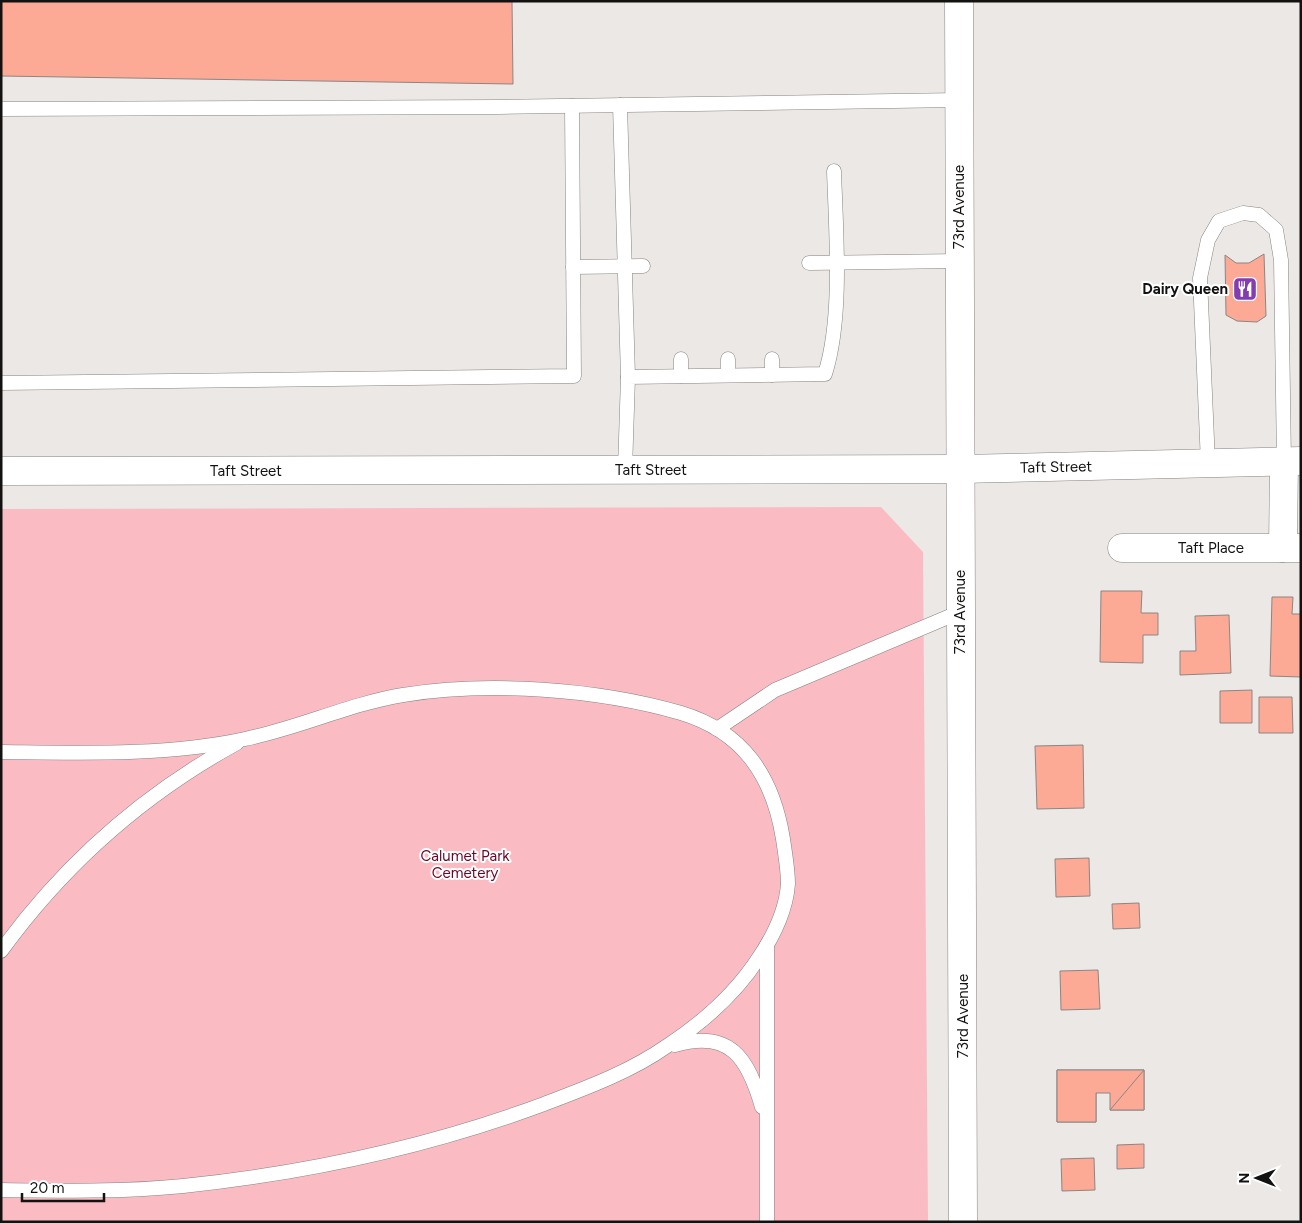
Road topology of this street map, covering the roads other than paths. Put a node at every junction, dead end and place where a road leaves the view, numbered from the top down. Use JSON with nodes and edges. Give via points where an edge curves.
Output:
{"nodes":[{"id":1,"x":959,"y":1,"type":"edge"},
{"id":2,"x":959,"y":100,"type":"junction"},
{"id":3,"x":620,"y":105,"type":"junction"},
{"id":4,"x":572,"y":106,"type":"junction"},
{"id":5,"x":1,"y":109,"type":"edge"},
{"id":6,"x":834,"y":171,"type":"dead end"},
{"id":7,"x":959,"y":261,"type":"junction"},
{"id":8,"x":836,"y":262,"type":"junction"},
{"id":9,"x":809,"y":263,"type":"dead end"},
{"id":10,"x":643,"y":266,"type":"dead end"},
{"id":11,"x":573,"y":267,"type":"junction"},
{"id":12,"x":626,"y":267,"type":"junction"},
{"id":13,"x":681,"y":359,"type":"dead end"},
{"id":14,"x":728,"y":359,"type":"dead end"},
{"id":15,"x":772,"y":359,"type":"dead end"},
{"id":16,"x":728,"y":375,"type":"junction"},
{"id":17,"x":772,"y":375,"type":"junction"},
{"id":18,"x":681,"y":376,"type":"junction"},
{"id":19,"x":628,"y":377,"type":"junction"},
{"id":20,"x":1,"y":383,"type":"edge"},
{"id":21,"x":1293,"y":462,"type":"edge"},
{"id":22,"x":1208,"y":464,"type":"junction"},
{"id":23,"x":960,"y":469,"type":"junction"},
{"id":24,"x":625,"y":470,"type":"junction"},
{"id":25,"x":1,"y":471,"type":"edge"},
{"id":26,"x":1122,"y":548,"type":"dead end"},
{"id":27,"x":1292,"y":548,"type":"edge"},
{"id":28,"x":960,"y":612,"type":"junction"},
{"id":29,"x":717,"y":729,"type":"junction"},
{"id":30,"x":244,"y":739,"type":"junction"},
{"id":31,"x":1,"y":752,"type":"edge"},
{"id":32,"x":767,"y":945,"type":"junction"},
{"id":33,"x":1,"y":951,"type":"edge"},
{"id":34,"x":665,"y":1048,"type":"junction"},
{"id":35,"x":767,"y":1124,"type":"junction"},
{"id":36,"x":1,"y":1190,"type":"edge"},
{"id":37,"x":767,"y":1222,"type":"edge"},
{"id":38,"x":963,"y":1222,"type":"edge"}],
"edges":[{"from":1,"to":2,"type":"street","name":"73rd Avenue"},
{"from":2,"to":3,"type":"lane"},
{"from":2,"to":7,"type":"street","name":"73rd Avenue"},
{"from":3,"to":4,"type":"lane"},
{"from":3,"to":12,"type":"lane"},
{"from":4,"to":5,"type":"lane"},
{"from":4,"to":11,"type":"lane"},
{"from":6,"to":8,"type":"lane"},
{"from":7,"to":8,"type":"lane"},
{"from":7,"to":23,"type":"street","name":"73rd Avenue"},
{"from":8,"to":9,"type":"lane"},
{"from":8,"to":17,"type":"lane","via":[[833,350],[825,374]]},
{"from":10,"to":12,"type":"lane"},
{"from":11,"to":12,"type":"lane"},
{"from":11,"to":20,"type":"lane","via":[[574,376]]},
{"from":12,"to":19,"type":"lane"},
{"from":13,"to":18,"type":"lane"},
{"from":14,"to":16,"type":"lane"},
{"from":15,"to":17,"type":"lane"},
{"from":16,"to":17,"type":"lane"},
{"from":16,"to":18,"type":"lane"},
{"from":18,"to":19,"type":"lane"},
{"from":19,"to":24,"type":"lane"},
{"from":21,"to":22,"type":"street","name":"Taft Street"},
{"from":21,"to":22,"type":"lane","via":[[1281,260],[1276,230],[1259,216],[1243,213],[1219,221],[1208,240],[1200,278]]},
{"from":21,"to":27,"type":"street"},
{"from":22,"to":23,"type":"street","name":"Taft Street"},
{"from":23,"to":24,"type":"street","name":"Taft Street"},
{"from":23,"to":28,"type":"street","name":"73rd Avenue"},
{"from":24,"to":25,"type":"street","name":"Taft Street"},
{"from":26,"to":27,"type":"street","name":"Taft Place"},
{"from":28,"to":29,"type":"lane","via":[[775,690]]},
{"from":28,"to":38,"type":"street","name":"73rd Avenue"},
{"from":29,"to":30,"type":"lane","via":[[679,712],[587,695],[535,688],[472,688],[402,695]]},
{"from":29,"to":32,"type":"lane","via":[[734,739],[754,762],[769,788],[779,816],[788,885],[780,918]]},
{"from":30,"to":31,"type":"lane","via":[[188,748]]},
{"from":30,"to":33,"type":"lane","via":[[152,795],[109,832],[58,880]]},
{"from":32,"to":34,"type":"lane","via":[[729,996],[701,1022]]},
{"from":32,"to":35,"type":"lane"},
{"from":34,"to":35,"type":"lane","via":[[694,1040],[719,1042],[732,1048],[757,1089]]},
{"from":34,"to":36,"type":"lane","via":[[622,1072],[516,1114],[447,1136],[359,1158],[178,1186],[91,1191]]},
{"from":35,"to":37,"type":"lane"}]}
